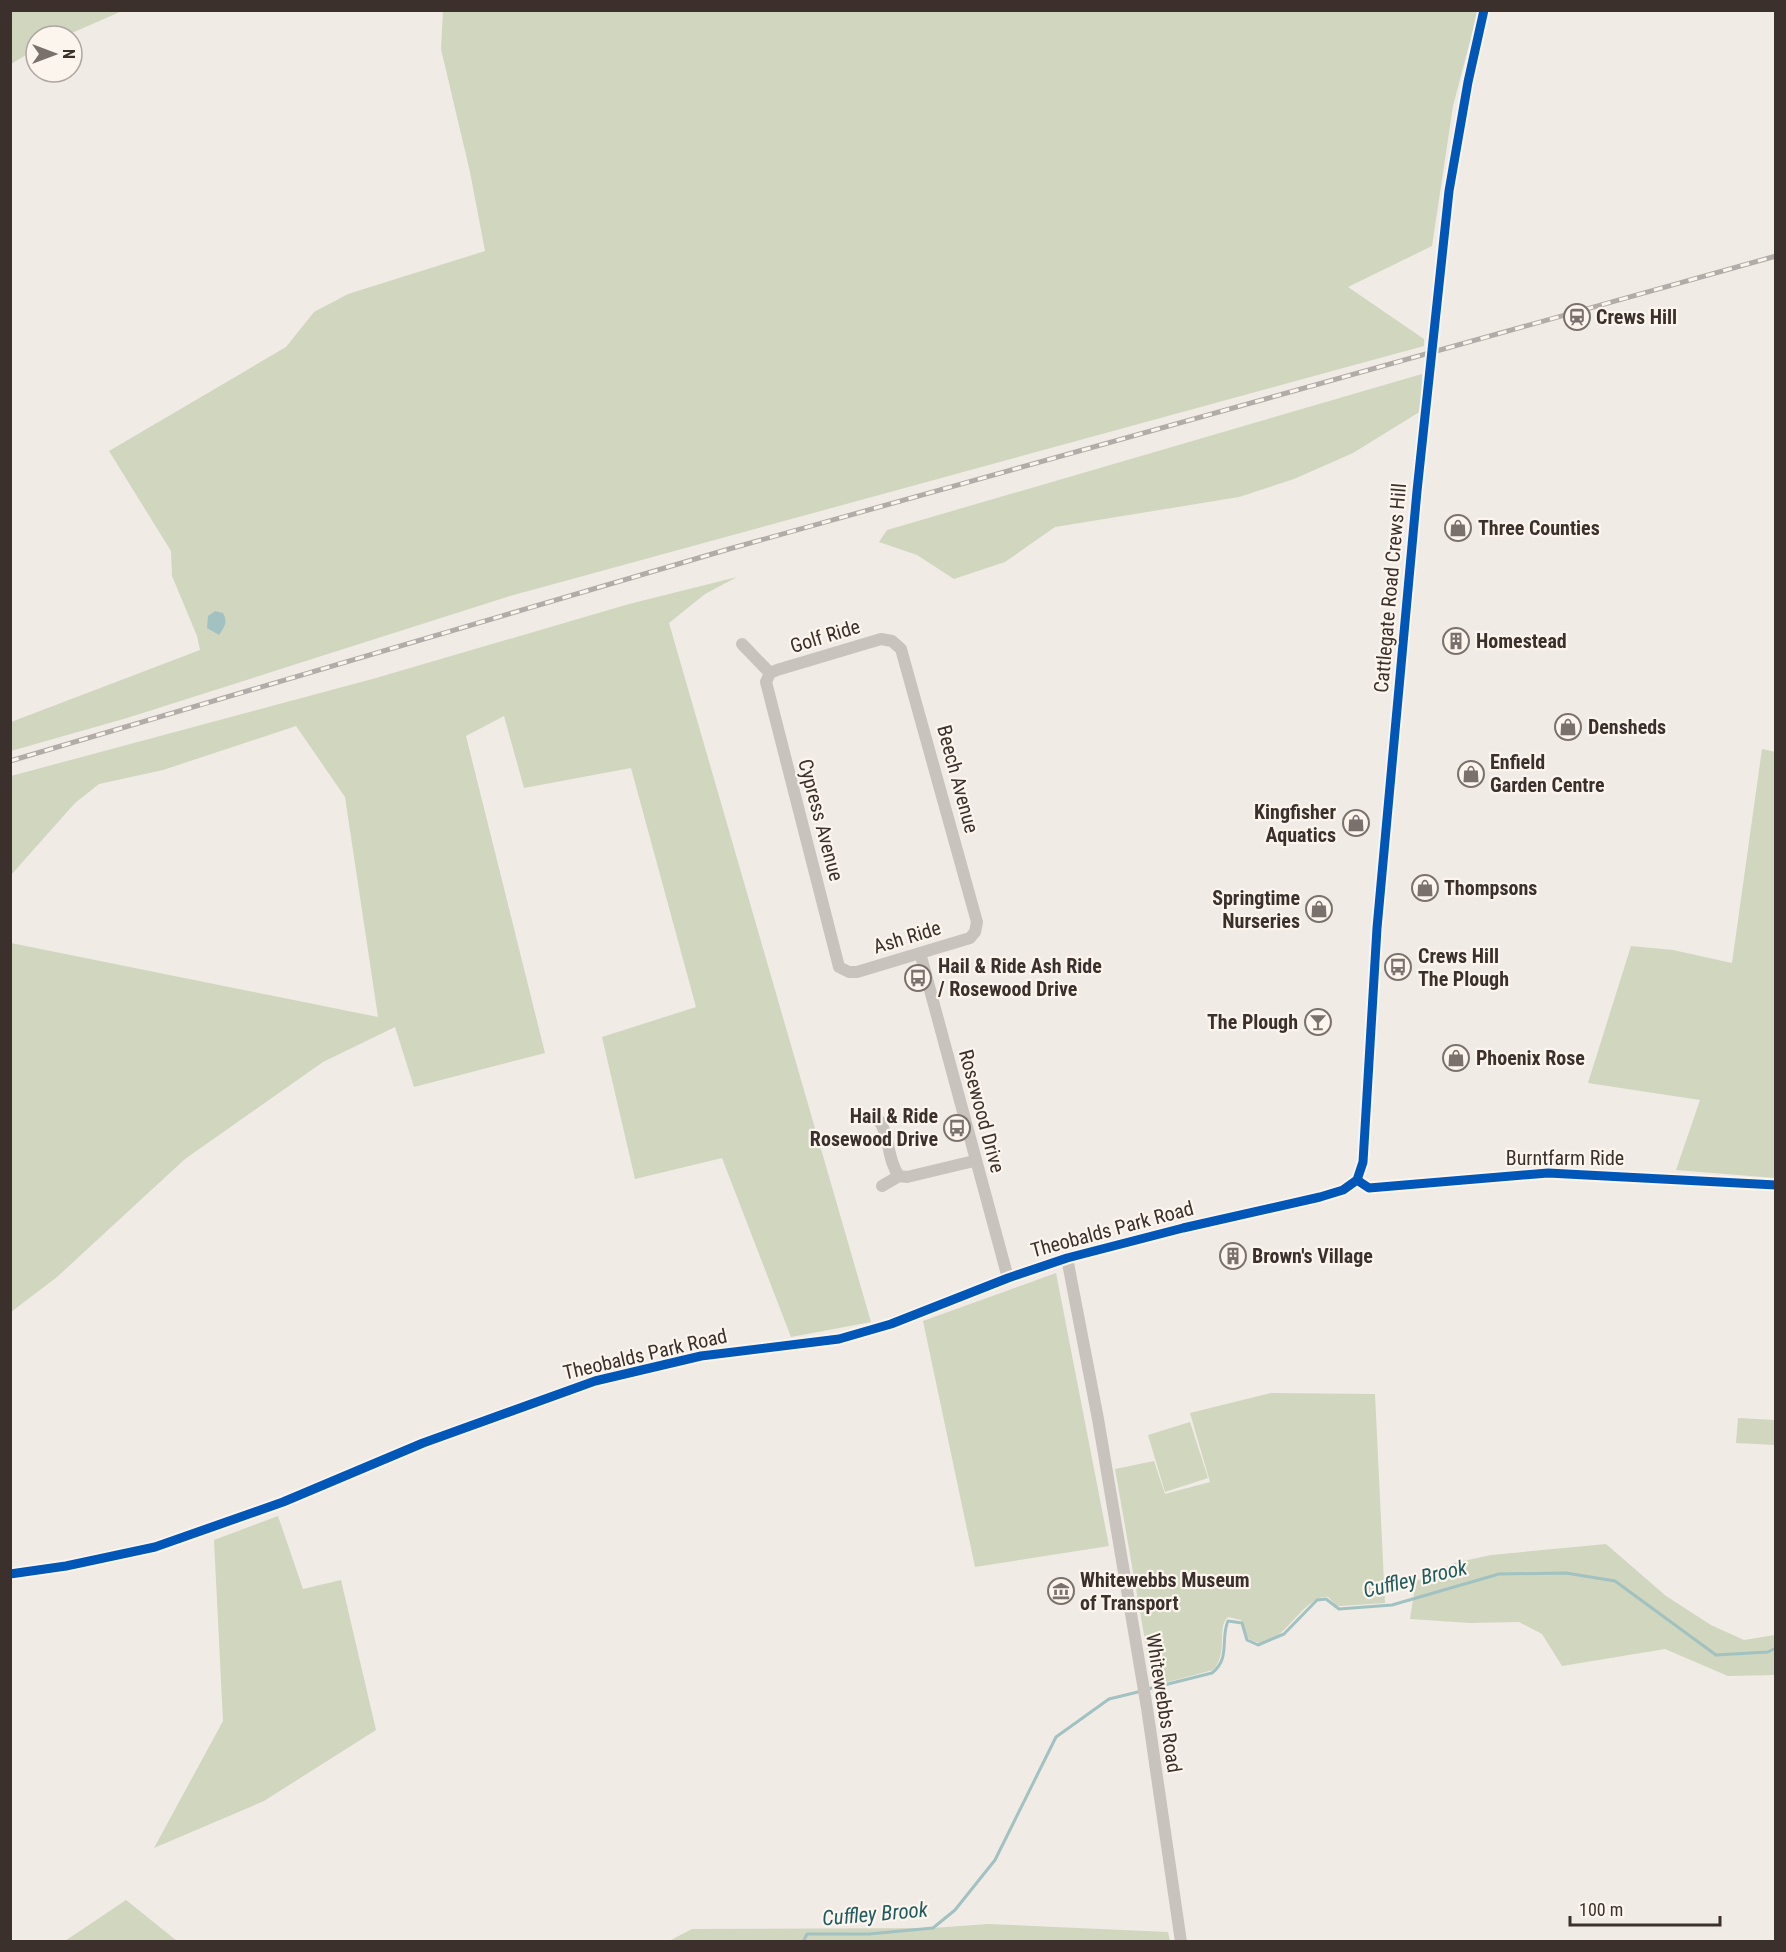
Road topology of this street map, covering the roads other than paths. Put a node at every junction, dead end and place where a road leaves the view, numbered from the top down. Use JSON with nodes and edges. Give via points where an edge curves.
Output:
{"nodes":[{"id":1,"x":1484,"y":10,"type":"edge"},
{"id":2,"x":892,"y":641,"type":"joint"},
{"id":3,"x":742,"y":644,"type":"dead end"},
{"id":4,"x":770,"y":673,"type":"junction"},
{"id":5,"x":975,"y":932,"type":"joint"},
{"id":6,"x":920,"y":953,"type":"junction"},
{"id":7,"x":849,"y":972,"type":"joint"},
{"id":8,"x":877,"y":1118,"type":"dead end"},
{"id":9,"x":974,"y":1161,"type":"junction"},
{"id":10,"x":899,"y":1176,"type":"junction"},
{"id":11,"x":1359,"y":1176,"type":"junction"},
{"id":12,"x":1776,"y":1185,"type":"edge"},
{"id":13,"x":882,"y":1186,"type":"dead end"},
{"id":14,"x":1067,"y":1258,"type":"junction"},
{"id":15,"x":1008,"y":1278,"type":"junction"},
{"id":16,"x":10,"y":1574,"type":"edge"},
{"id":17,"x":1181,"y":1941,"type":"edge"}],
"edges":[{"from":1,"to":11,"type":"street","name":"Cattlegate Road Crews Hill","via":[[1449,191],[1377,928]]},
{"from":2,"to":4,"type":"street","name":"Golf Ride","via":[[882,639]]},
{"from":2,"to":5,"type":"street","name":"Beech Avenue","via":[[901,649],[977,922]]},
{"from":3,"to":4,"type":"street"},
{"from":4,"to":7,"type":"street","name":"Cypress Avenue","via":[[766,682],[836,956],[840,967]]},
{"from":5,"to":6,"type":"street","name":"Ash Ride","via":[[970,938]]},
{"from":6,"to":7,"type":"street","name":"Ash Ride"},
{"from":6,"to":9,"type":"street","name":"Rosewood Drive"},
{"from":8,"to":10,"type":"street","via":[[883,1125]]},
{"from":9,"to":10,"type":"street"},
{"from":9,"to":15,"type":"street","name":"Rosewood Drive"},
{"from":10,"to":13,"type":"street"},
{"from":11,"to":12,"type":"street","name":"Burntfarm Ride","via":[[1369,1188],[1548,1173]]},
{"from":11,"to":14,"type":"street","name":"Theobalds Park Road","via":[[1343,1190],[1320,1197]]},
{"from":14,"to":15,"type":"street","name":"Theobalds Park Road"},
{"from":14,"to":17,"type":"street","name":"Whitewebbs Road","via":[[1147,1708]]},
{"from":15,"to":16,"type":"street","name":"Theobalds Park Road","via":[[891,1324],[840,1339],[701,1356],[595,1381],[423,1443],[283,1502],[155,1547]]}]}
